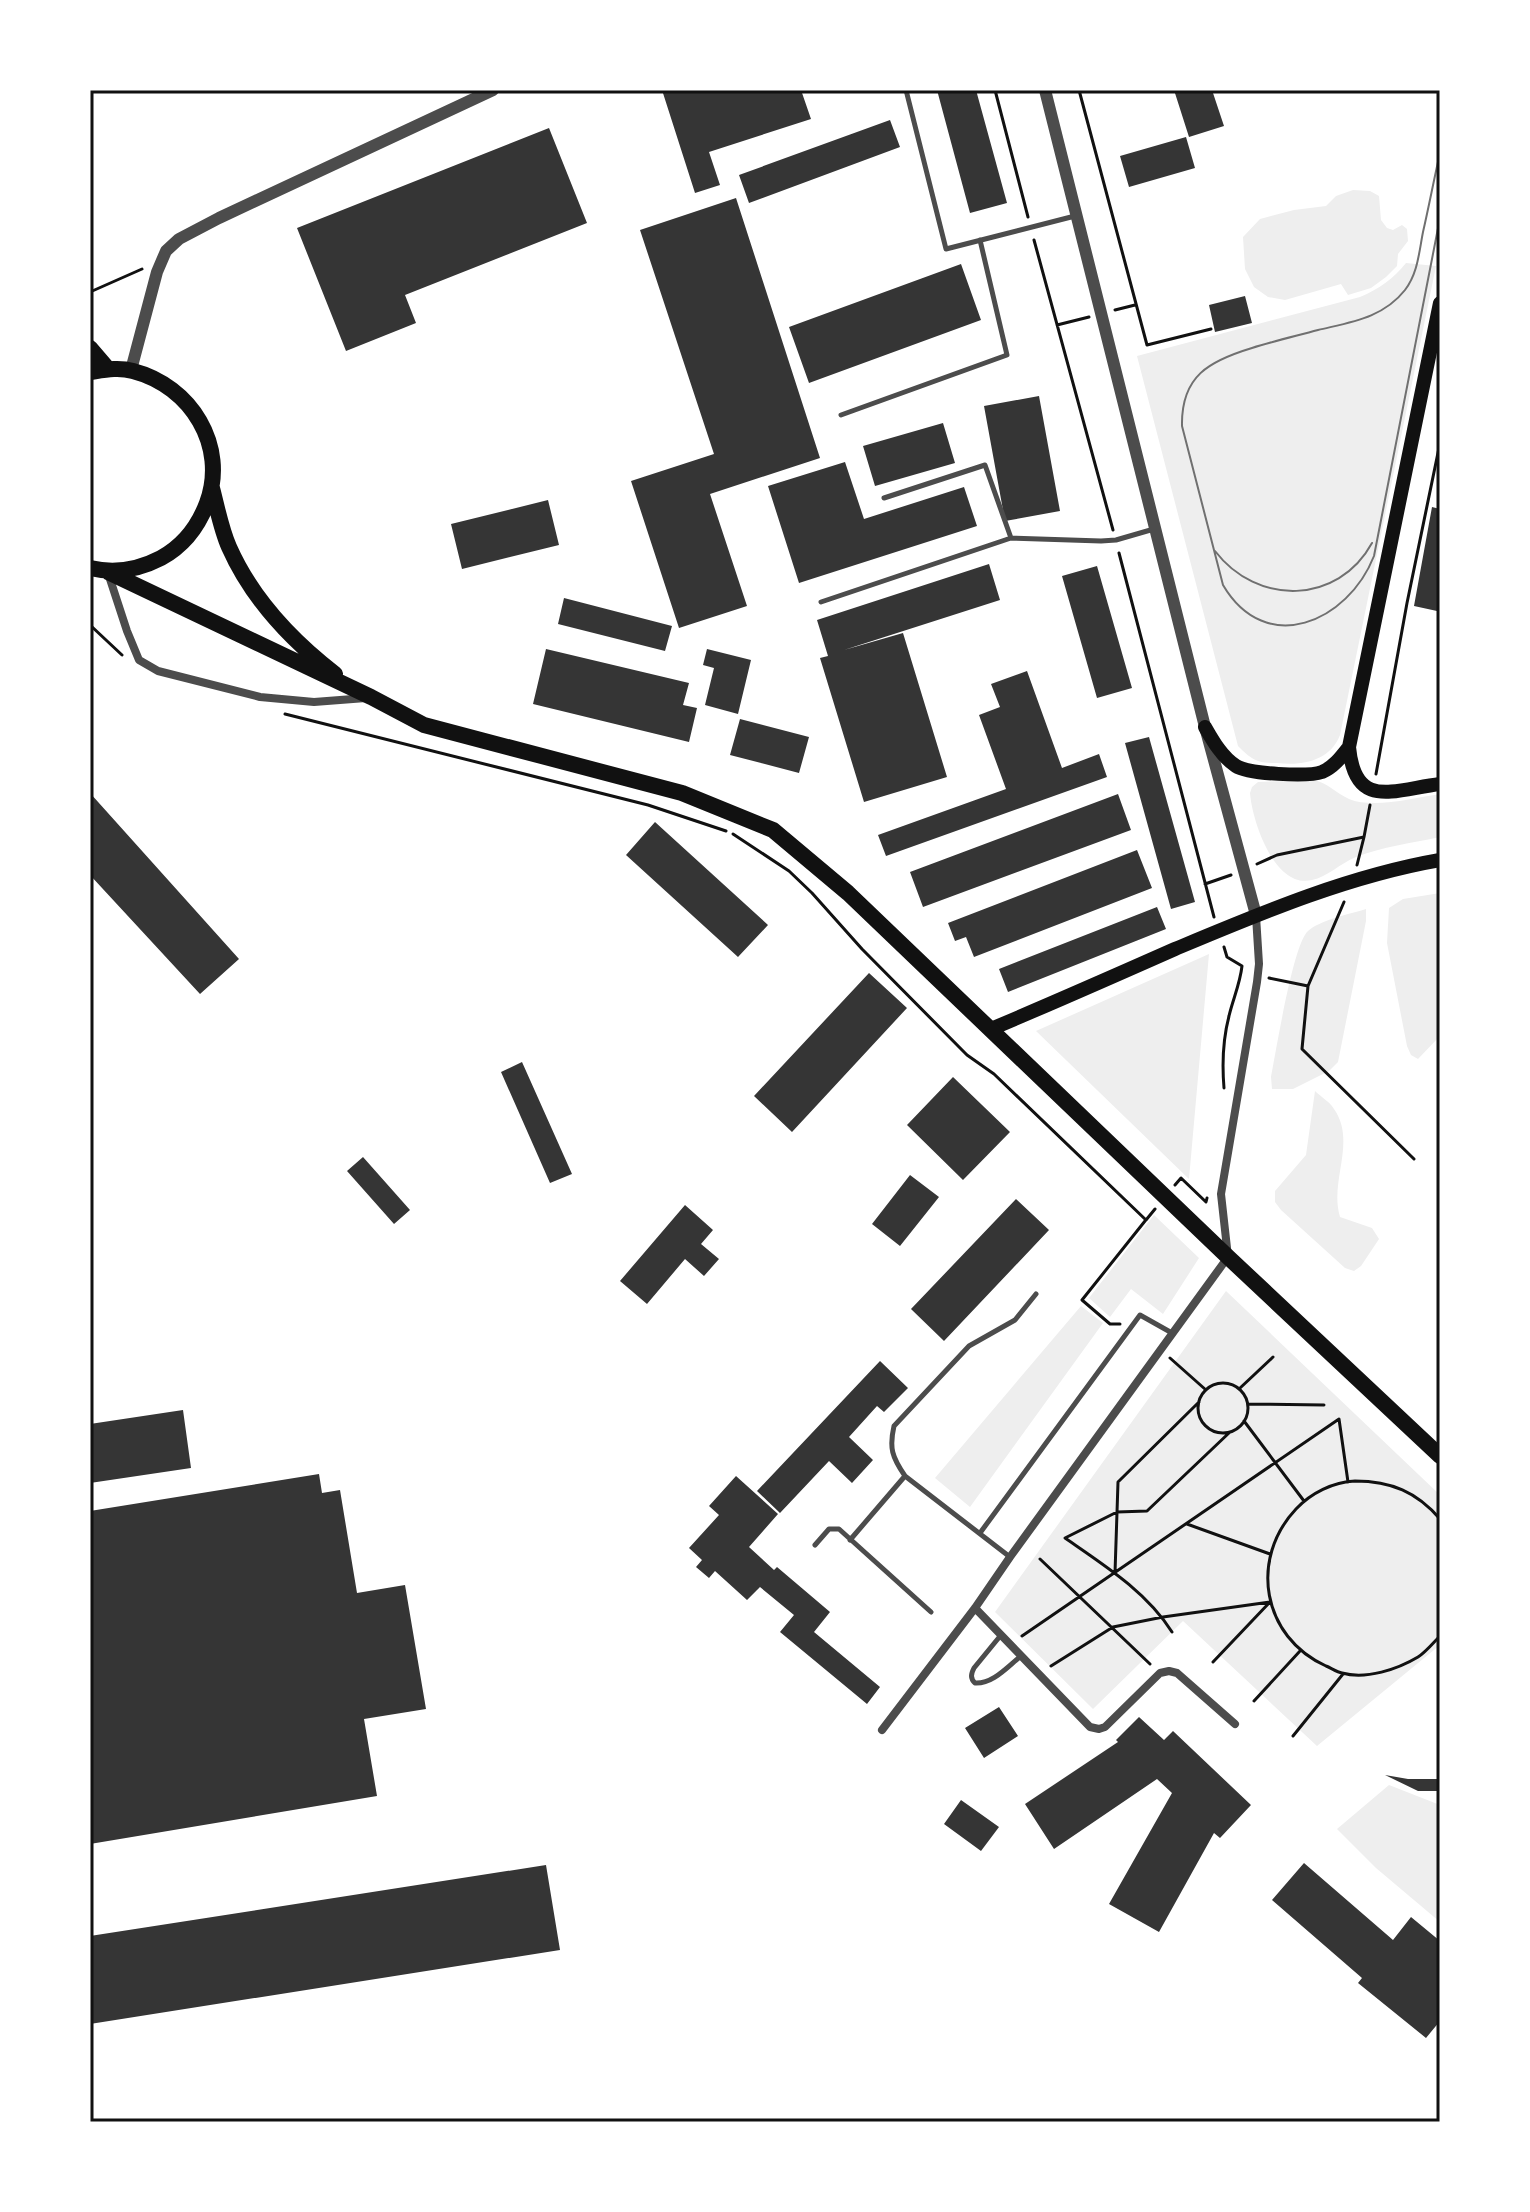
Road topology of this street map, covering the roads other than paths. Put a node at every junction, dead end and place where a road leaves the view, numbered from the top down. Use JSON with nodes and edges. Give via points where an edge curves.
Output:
{"nodes":[{"id":1,"x":493,"y":90,"type":"edge"},
{"id":2,"x":906,"y":90,"type":"edge"},
{"id":3,"x":1045,"y":90,"type":"edge"},
{"id":4,"x":1076,"y":215,"type":"junction"},
{"id":5,"x":980,"y":240,"type":"junction"},
{"id":6,"x":1440,"y":303,"type":"edge"},
{"id":7,"x":90,"y":348,"type":"edge"},
{"id":8,"x":108,"y":369,"type":"junction"},
{"id":9,"x":131,"y":370,"type":"junction"},
{"id":10,"x":90,"y":372,"type":"edge"},
{"id":11,"x":841,"y":415,"type":"dead end"},
{"id":12,"x":212,"y":488,"type":"junction"},
{"id":13,"x":884,"y":498,"type":"dead end"},
{"id":14,"x":1155,"y":529,"type":"junction"},
{"id":15,"x":1011,"y":538,"type":"junction"},
{"id":16,"x":90,"y":568,"type":"edge"},
{"id":17,"x":108,"y":572,"type":"junction"},
{"id":18,"x":821,"y":602,"type":"dead end"},
{"id":19,"x":366,"y":696,"type":"junction"},
{"id":20,"x":1205,"y":727,"type":"junction"},
{"id":21,"x":1349,"y":747,"type":"junction"},
{"id":22,"x":1440,"y":784,"type":"edge"},
{"id":23,"x":1440,"y":860,"type":"edge"},
{"id":24,"x":1256,"y":915,"type":"junction"},
{"id":25,"x":991,"y":1029,"type":"junction"},
{"id":26,"x":1228,"y":1257,"type":"junction"},
{"id":27,"x":1036,"y":1294,"type":"dead end"},
{"id":28,"x":1173,"y":1333,"type":"junction"},
{"id":29,"x":1433,"y":1444,"type":"edge"},
{"id":30,"x":1440,"y":1456,"type":"edge"},
{"id":31,"x":905,"y":1476,"type":"junction"},
{"id":32,"x":980,"y":1533,"type":"junction"},
{"id":33,"x":850,"y":1540,"type":"junction"},
{"id":34,"x":815,"y":1545,"type":"dead end"},
{"id":35,"x":1010,"y":1557,"type":"junction"},
{"id":36,"x":975,"y":1608,"type":"junction"},
{"id":37,"x":931,"y":1612,"type":"dead end"},
{"id":38,"x":1001,"y":1635,"type":"junction"},
{"id":39,"x":1021,"y":1656,"type":"junction"},
{"id":40,"x":1235,"y":1724,"type":"dead end"},
{"id":41,"x":882,"y":1730,"type":"dead end"}],
"edges":[{"from":1,"to":9,"type":"street","via":[[179,239],[166,251],[157,272]]},
{"from":2,"to":5,"type":"lane","via":[[946,249]]},
{"from":3,"to":4,"type":"street"},
{"from":4,"to":5,"type":"lane"},
{"from":4,"to":14,"type":"street"},
{"from":5,"to":11,"type":"lane","via":[[1007,355]]},
{"from":6,"to":21,"type":"main road"},
{"from":7,"to":8,"type":"main road"},
{"from":8,"to":9,"type":"main road"},
{"from":8,"to":10,"type":"main road"},
{"from":9,"to":12,"type":"main road","via":[[161,381],[186,400],[204,426],[213,456]]},
{"from":12,"to":17,"type":"main road","via":[[200,522],[176,550],[144,567]]},
{"from":12,"to":19,"type":"main road","via":[[228,544],[246,582],[283,628]]},
{"from":13,"to":15,"type":"lane","via":[[985,465]]},
{"from":14,"to":15,"type":"lane","via":[[1101,541]]},
{"from":14,"to":20,"type":"street"},
{"from":15,"to":18,"type":"lane"},
{"from":16,"to":17,"type":"main road"},
{"from":17,"to":19,"type":"main road"},
{"from":17,"to":19,"type":"street","via":[[139,660],[158,671],[260,697],[314,702]]},
{"from":19,"to":25,"type":"main road","via":[[424,725],[682,793],[773,830],[848,893]]},
{"from":20,"to":21,"type":"main road","via":[[1225,757],[1246,771],[1321,772]]},
{"from":20,"to":24,"type":"street"},
{"from":21,"to":22,"type":"main road","via":[[1351,767],[1368,790]]},
{"from":23,"to":24,"type":"main road","via":[[1353,881]]},
{"from":24,"to":25,"type":"main road"},
{"from":24,"to":26,"type":"street","via":[[1259,964],[1221,1194]]},
{"from":25,"to":26,"type":"main road"},
{"from":26,"to":28,"type":"street"},
{"from":26,"to":29,"type":"main road"},
{"from":27,"to":31,"type":"lane","via":[[1015,1320],[969,1346],[894,1426],[892,1453]]},
{"from":28,"to":32,"type":"lane","via":[[1140,1315]]},
{"from":28,"to":35,"type":"street"},
{"from":29,"to":30,"type":"main road"},
{"from":31,"to":32,"type":"lane"},
{"from":31,"to":33,"type":"lane"},
{"from":32,"to":35,"type":"lane"},
{"from":33,"to":34,"type":"lane","via":[[834,1528]]},
{"from":33,"to":37,"type":"lane"},
{"from":35,"to":36,"type":"street"},
{"from":36,"to":38,"type":"street"},
{"from":36,"to":41,"type":"street"},
{"from":38,"to":39,"type":"street"},
{"from":38,"to":39,"type":"lane","via":[[974,1668],[972,1680],[991,1680]]},
{"from":39,"to":40,"type":"street","via":[[1090,1727],[1105,1727],[1160,1673],[1177,1673]]}]}
